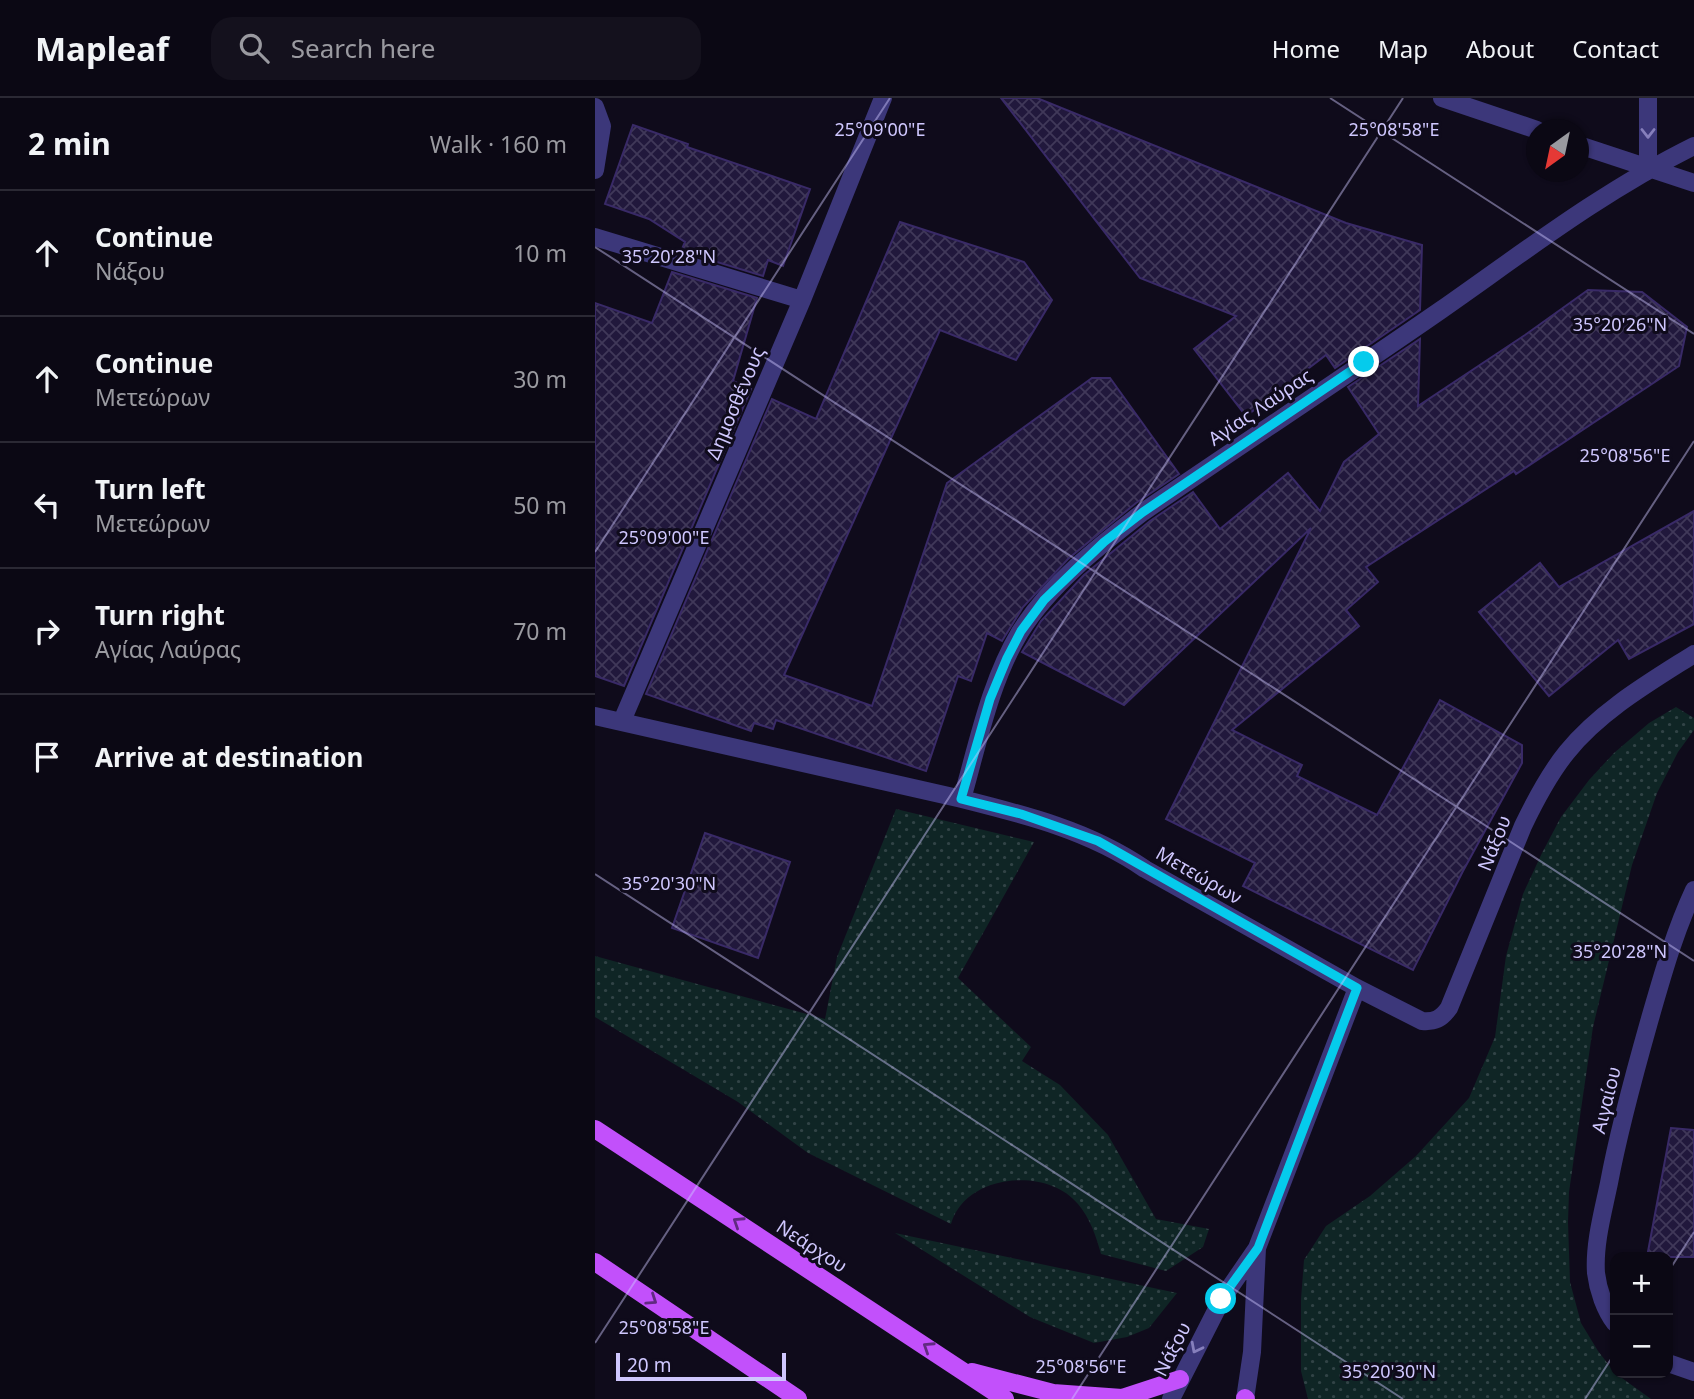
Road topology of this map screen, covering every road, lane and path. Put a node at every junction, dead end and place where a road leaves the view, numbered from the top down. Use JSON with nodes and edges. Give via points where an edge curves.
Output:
{"nodes":[{"id":1,"x":883,"y":98,"type":"edge"},
{"id":2,"x":1442,"y":98,"type":"edge"},
{"id":3,"x":1648,"y":98,"type":"edge"},
{"id":4,"x":595,"y":107,"type":"edge"},
{"id":5,"x":1526,"y":126,"type":"edge"},
{"id":6,"x":1694,"y":146,"type":"edge"},
{"id":7,"x":1589,"y":148,"type":"edge"},
{"id":8,"x":1648,"y":169,"type":"junction"},
{"id":9,"x":595,"y":170,"type":"edge"},
{"id":10,"x":1694,"y":183,"type":"edge"},
{"id":11,"x":595,"y":237,"type":"edge"},
{"id":12,"x":802,"y":300,"type":"junction"},
{"id":13,"x":1694,"y":654,"type":"edge"},
{"id":14,"x":595,"y":716,"type":"edge"},
{"id":15,"x":622,"y":722,"type":"junction"},
{"id":16,"x":961,"y":799,"type":"junction"},
{"id":17,"x":1694,"y":890,"type":"edge"},
{"id":18,"x":1357,"y":988,"type":"junction"},
{"id":19,"x":595,"y":1129,"type":"edge"},
{"id":20,"x":1258,"y":1248,"type":"junction"},
{"id":21,"x":595,"y":1262,"type":"edge"},
{"id":22,"x":1611,"y":1315,"type":"edge"},
{"id":23,"x":1673,"y":1365,"type":"edge"},
{"id":24,"x":960,"y":1368,"type":"junction"},
{"id":25,"x":1694,"y":1372,"type":"edge"},
{"id":26,"x":1180,"y":1379,"type":"junction"},
{"id":27,"x":799,"y":1399,"type":"edge"},
{"id":28,"x":1005,"y":1399,"type":"edge"},
{"id":29,"x":1171,"y":1399,"type":"edge"},
{"id":30,"x":1245,"y":1399,"type":"edge"}],
"edges":[{"from":1,"to":12,"type":"street","name":"Δημοσθένους"},
{"from":2,"to":5,"type":"street"},
{"from":3,"to":8,"type":"street","one_way":true},
{"from":4,"to":9,"type":"street","via":[[602,126]]},
{"from":6,"to":8,"type":"street","name":"Αγίας Λαύρας"},
{"from":7,"to":8,"type":"street"},
{"from":8,"to":10,"type":"street"},
{"from":8,"to":16,"type":"street","name":"Αγίας Λαύρας","via":[[1143,512],[1094,551],[1044,600],[1021,631],[990,699]]},
{"from":11,"to":12,"type":"street"},
{"from":12,"to":15,"type":"street","name":"Δημοσθένους"},
{"from":13,"to":18,"type":"street","name":"Νάξου","via":[[1613,710],[1561,760],[1523,826],[1457,990],[1442,1016],[1433,1022],[1422,1021]]},
{"from":14,"to":15,"type":"street","name":"Μετεώρων"},
{"from":15,"to":16,"type":"street","name":"Μετεώρων"},
{"from":16,"to":18,"type":"street","name":"Μετεώρων","via":[[1098,841]]},
{"from":17,"to":22,"type":"street","name":"Αιγαίου","via":[[1662,972],[1628,1094],[1604,1210],[1597,1276]]},
{"from":18,"to":20,"type":"street"},
{"from":24,"to":19,"type":"main road","name":"Νεάρχου","one_way":true},
{"from":20,"to":26,"type":"street","name":"Νάξου","one_way":true,"via":[[1221,1299]]},
{"from":20,"to":30,"type":"street"},
{"from":21,"to":27,"type":"main road","one_way":true},
{"from":23,"to":25,"type":"street"},
{"from":24,"to":26,"type":"main road","via":[[1053,1393],[1122,1398]]},
{"from":24,"to":28,"type":"main road","name":"Νεάρχου"},
{"from":26,"to":29,"type":"street","name":"Νάξου"}]}
